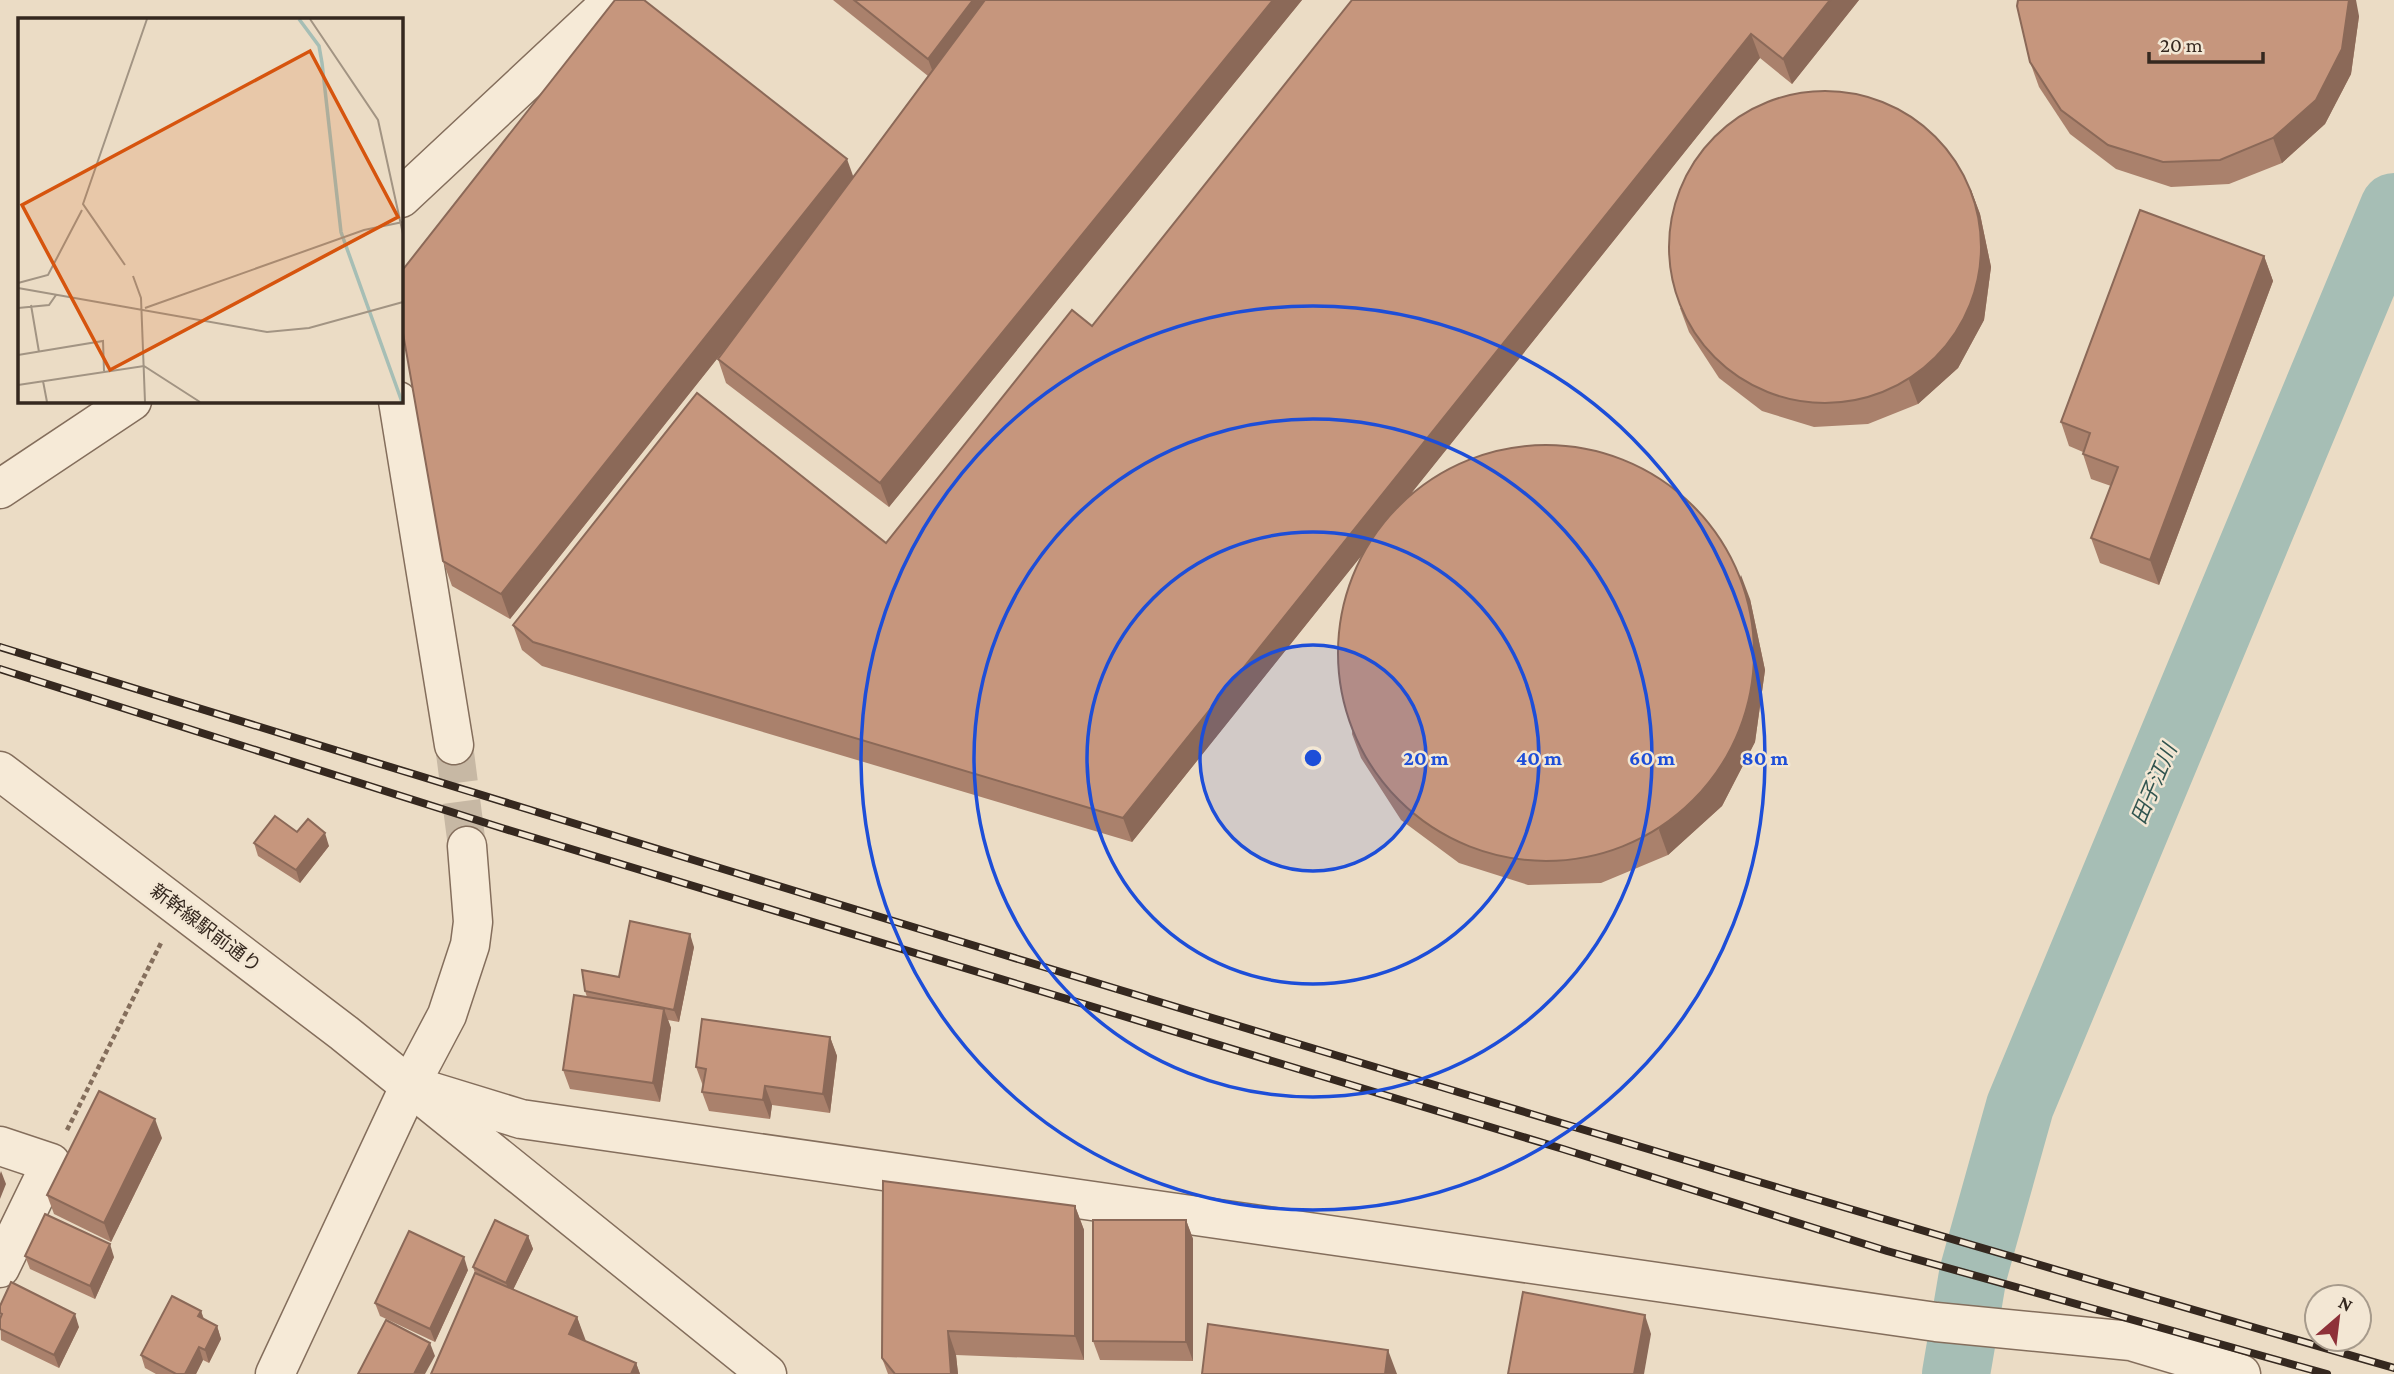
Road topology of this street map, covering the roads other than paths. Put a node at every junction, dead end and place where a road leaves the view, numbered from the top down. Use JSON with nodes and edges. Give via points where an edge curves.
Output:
{"nodes":[{"id":1,"x":613,"y":0,"type":"edge"},
{"id":2,"x":402,"y":197,"type":"edge"},
{"id":3,"x":130,"y":402,"type":"edge"},
{"id":4,"x":398,"y":402,"type":"edge"},
{"id":5,"x":0,"y":489,"type":"edge"},
{"id":6,"x":454,"y":745,"type":"tunnel mouth"},
{"id":7,"x":0,"y":771,"type":"edge"},
{"id":8,"x":467,"y":846,"type":"tunnel mouth"},
{"id":9,"x":410,"y":1085,"type":"junction"},
{"id":10,"x":0,"y":1146,"type":"edge"},
{"id":11,"x":0,"y":1268,"type":"edge"},
{"id":12,"x":275,"y":1374,"type":"edge"},
{"id":13,"x":767,"y":1374,"type":"edge"},
{"id":14,"x":2241,"y":1374,"type":"edge"}],
"edges":[{"from":1,"to":2,"type":"street"},
{"from":3,"to":5,"type":"street"},
{"from":4,"to":6,"type":"street"},
{"from":7,"to":9,"type":"street","name":"新幹線駅前通り"},
{"from":8,"to":9,"type":"street","via":[[473,922],[470,945],[447,1014]]},
{"from":9,"to":12,"type":"street"},
{"from":9,"to":13,"type":"street","name":"新幹線駅前通り"},
{"from":9,"to":14,"type":"street","via":[[521,1119],[1936,1322],[2131,1341]]},
{"from":10,"to":11,"type":"street","via":[[51,1163]]}]}
